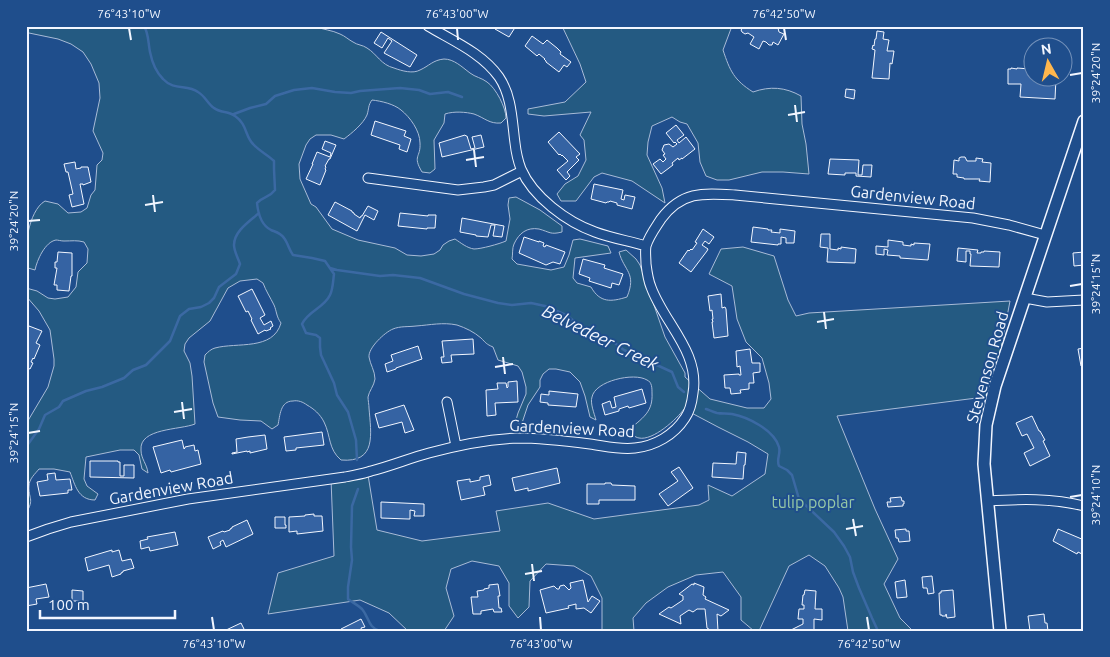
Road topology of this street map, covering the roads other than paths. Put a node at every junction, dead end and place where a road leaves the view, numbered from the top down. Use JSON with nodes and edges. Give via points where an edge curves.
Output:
{"nodes":[{"id":1,"x":428,"y":26,"type":"edge"},
{"id":2,"x":1084,"y":121,"type":"edge"},
{"id":3,"x":522,"y":171,"type":"junction"},
{"id":4,"x":368,"y":178,"type":"dead end"},
{"id":5,"x":1045,"y":235,"type":"junction"},
{"id":6,"x":646,"y":246,"type":"junction"},
{"id":7,"x":1025,"y":298,"type":"junction"},
{"id":8,"x":1084,"y":300,"type":"edge"},
{"id":9,"x":447,"y":402,"type":"dead end"},
{"id":10,"x":456,"y":446,"type":"junction"},
{"id":11,"x":988,"y":501,"type":"junction"},
{"id":12,"x":1084,"y":506,"type":"edge"},
{"id":13,"x":26,"y":537,"type":"edge"},
{"id":14,"x":1000,"y":631,"type":"edge"}],
"edges":[{"from":1,"to":3,"type":"street","via":[[473,53],[500,79],[512,113]]},
{"from":2,"to":5,"type":"street","name":"Stevenson Road"},
{"from":3,"to":4,"type":"street","via":[[484,187],[458,190]]},
{"from":3,"to":6,"type":"street","via":[[555,210],[572,221],[595,232]]},
{"from":5,"to":6,"type":"street","name":"Gardenview Road","via":[[973,218],[703,194],[674,204]]},
{"from":5,"to":7,"type":"street","name":"Stevenson Road"},
{"from":6,"to":10,"type":"street","name":"Gardenview Road","via":[[651,286],[692,366],[692,401],[676,429],[657,443],[625,449],[542,439],[496,440]]},
{"from":7,"to":8,"type":"street","via":[[1047,302]]},
{"from":7,"to":11,"type":"street","name":"Stevenson Road","via":[[988,411],[984,464]]},
{"from":9,"to":10,"type":"street"},
{"from":10,"to":13,"type":"street","name":"Gardenview Road","via":[[371,472],[188,499],[71,522]]},
{"from":11,"to":12,"type":"street","via":[[1050,500]]},
{"from":11,"to":14,"type":"street","name":"Stevenson Road"}]}
